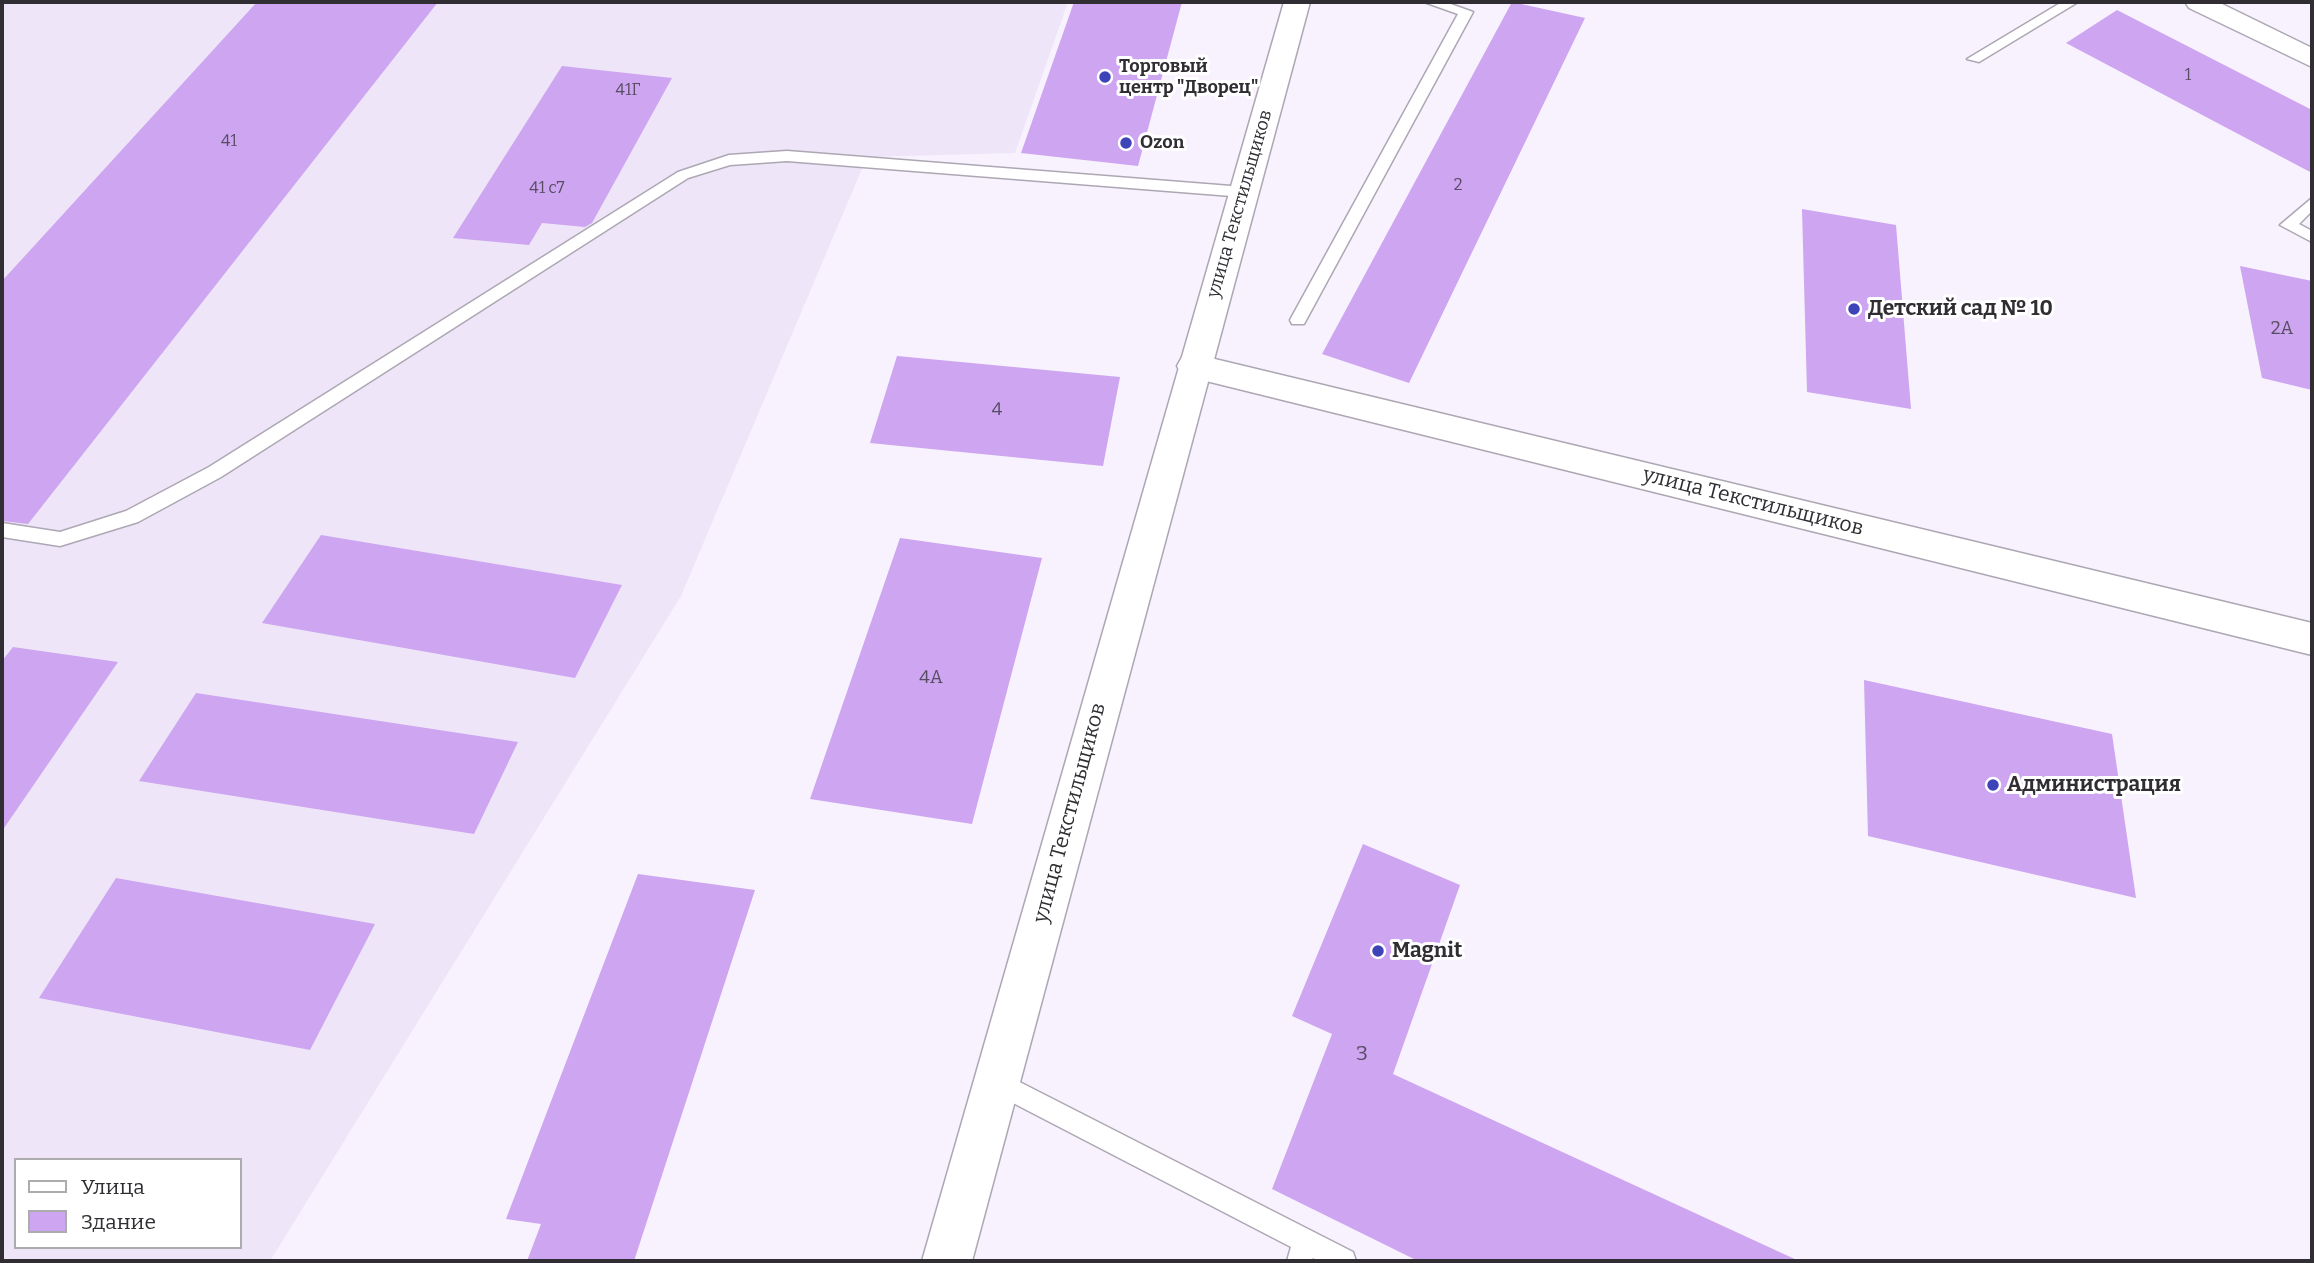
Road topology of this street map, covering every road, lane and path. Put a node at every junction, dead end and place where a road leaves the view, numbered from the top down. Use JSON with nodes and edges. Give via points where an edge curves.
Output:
{"nodes":[{"id":1,"x":1297,"y":2,"type":"edge"},
{"id":2,"x":1431,"y":2,"type":"edge"},
{"id":3,"x":2071,"y":2,"type":"edge"},
{"id":4,"x":2198,"y":2,"type":"edge"},
{"id":5,"x":1974,"y":59,"type":"dead end"},
{"id":6,"x":2312,"y":59,"type":"edge"},
{"id":7,"x":1244,"y":192,"type":"junction"},
{"id":8,"x":2312,"y":203,"type":"edge"},
{"id":9,"x":2312,"y":237,"type":"edge"},
{"id":10,"x":1298,"y":320,"type":"dead end"},
{"id":11,"x":1194,"y":366,"type":"junction"},
{"id":12,"x":2,"y":530,"type":"edge"},
{"id":13,"x":2312,"y":639,"type":"edge"},
{"id":14,"x":996,"y":1082,"type":"junction"},
{"id":15,"x":1303,"y":1252,"type":"edge"},
{"id":16,"x":947,"y":1261,"type":"edge"},
{"id":17,"x":1344,"y":1261,"type":"edge"}],
"edges":[{"from":1,"to":7,"type":"street","name":"улица Текстильщиков"},
{"from":2,"to":10,"type":"lane","via":[[1466,12]]},
{"from":3,"to":5,"type":"lane"},
{"from":4,"to":6,"type":"street"},
{"from":7,"to":11,"type":"street","name":"улица Текстильщиков"},
{"from":7,"to":12,"type":"lane","via":[[787,156],[729,160],[683,175],[215,472],[132,517],[60,538]]},
{"from":8,"to":9,"type":"lane","via":[[2288,225]]},
{"from":11,"to":13,"type":"street","name":"улица Текстильщиков"},
{"from":11,"to":14,"type":"street","name":"улица Текстильщиков"},
{"from":14,"to":15,"type":"lane"},
{"from":14,"to":16,"type":"street","name":"улица Текстильщиков"},
{"from":15,"to":17,"type":"lane"}]}
